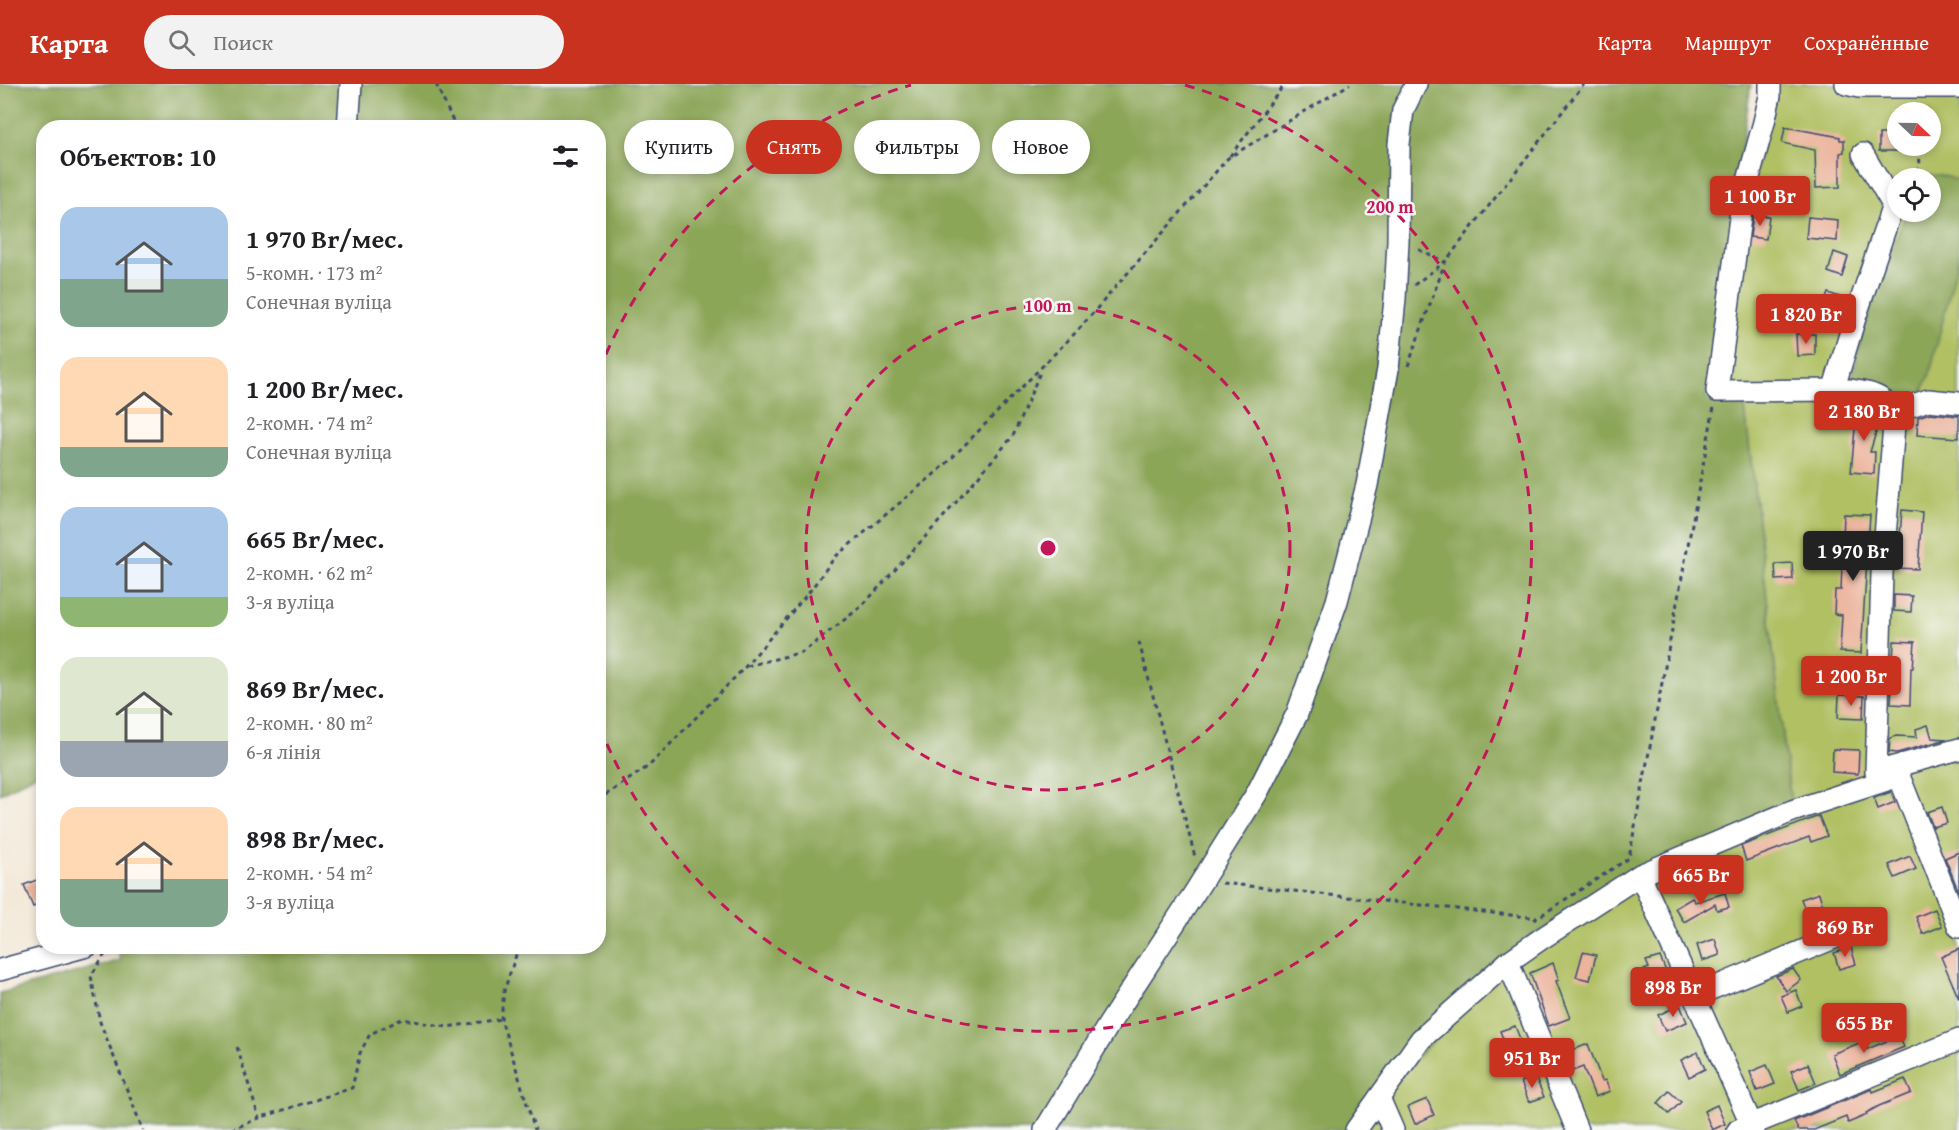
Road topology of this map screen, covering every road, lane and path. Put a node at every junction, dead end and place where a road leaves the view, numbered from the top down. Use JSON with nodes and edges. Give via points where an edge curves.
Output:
{"nodes":[{"id":1,"x":351,"y":84,"type":"edge"},
{"id":2,"x":436,"y":84,"type":"edge"},
{"id":3,"x":1285,"y":84,"type":"edge"},
{"id":4,"x":1350,"y":84,"type":"edge"},
{"id":5,"x":1416,"y":84,"type":"edge"},
{"id":6,"x":1584,"y":84,"type":"edge"},
{"id":7,"x":1770,"y":84,"type":"edge"},
{"id":8,"x":1846,"y":84,"type":"edge"},
{"id":9,"x":1959,"y":87,"type":"edge"},
{"id":10,"x":349,"y":120,"type":"edge"},
{"id":11,"x":452,"y":120,"type":"edge"},
{"id":12,"x":1863,"y":154,"type":"dead end"},
{"id":13,"x":1228,"y":158,"type":"junction"},
{"id":14,"x":1887,"y":189,"type":"edge"},
{"id":15,"x":1888,"y":222,"type":"edge"},
{"id":16,"x":1395,"y":299,"type":"junction"},
{"id":17,"x":1043,"y":366,"type":"junction"},
{"id":18,"x":1717,"y":391,"type":"junction"},
{"id":19,"x":1833,"y":391,"type":"junction"},
{"id":20,"x":1959,"y":403,"type":"edge"},
{"id":21,"x":1893,"y":412,"type":"junction"},
{"id":22,"x":1139,"y":642,"type":"dead end"},
{"id":23,"x":746,"y":666,"type":"junction"},
{"id":24,"x":1959,"y":748,"type":"edge"},
{"id":25,"x":1876,"y":772,"type":"junction"},
{"id":26,"x":606,"y":795,"type":"edge"},
{"id":27,"x":1790,"y":799,"type":"dead end"},
{"id":28,"x":1640,"y":876,"type":"junction"},
{"id":29,"x":1210,"y":882,"type":"junction"},
{"id":30,"x":1959,"y":927,"type":"edge"},
{"id":31,"x":1846,"y":933,"type":"dead end"},
{"id":32,"x":58,"y":954,"type":"edge"},
{"id":33,"x":105,"y":954,"type":"edge"},
{"id":34,"x":516,"y":954,"type":"edge"},
{"id":35,"x":1508,"y":962,"type":"junction"},
{"id":36,"x":0,"y":970,"type":"edge"},
{"id":37,"x":1694,"y":996,"type":"junction"},
{"id":38,"x":501,"y":1019,"type":"junction"},
{"id":39,"x":1959,"y":1040,"type":"edge"},
{"id":40,"x":237,"y":1047,"type":"dead end"},
{"id":41,"x":1379,"y":1098,"type":"junction"},
{"id":42,"x":259,"y":1118,"type":"junction"},
{"id":43,"x":1748,"y":1128,"type":"edge"},
{"id":44,"x":143,"y":1130,"type":"edge"},
{"id":45,"x":231,"y":1130,"type":"edge"},
{"id":46,"x":536,"y":1130,"type":"edge"},
{"id":47,"x":1045,"y":1130,"type":"edge"},
{"id":48,"x":1356,"y":1130,"type":"edge"},
{"id":49,"x":1393,"y":1130,"type":"edge"},
{"id":50,"x":1576,"y":1130,"type":"edge"}],
"edges":[{"from":1,"to":10,"type":"street"},
{"from":2,"to":11,"type":"path"},
{"from":3,"to":13,"type":"path"},
{"from":4,"to":13,"type":"path"},
{"from":5,"to":16,"type":"street","via":[[1403,110],[1399,144]]},
{"from":6,"to":16,"type":"path","via":[[1445,262]]},
{"from":7,"to":18,"type":"street","via":[[1742,203]]},
{"from":8,"to":9,"type":"street"},
{"from":12,"to":14,"type":"street"},
{"from":13,"to":17,"type":"path"},
{"from":15,"to":19,"type":"street"},
{"from":16,"to":29,"type":"street","via":[[1388,369],[1367,485],[1338,601],[1297,714]]},
{"from":17,"to":23,"type":"path","via":[[944,466],[835,557]]},
{"from":17,"to":23,"type":"path","via":[[1013,436],[862,606],[803,652]]},
{"from":18,"to":19,"type":"street"},
{"from":18,"to":29,"type":"path","via":[[1629,858],[1537,918]]},
{"from":19,"to":21,"type":"street","via":[[1869,393],[1886,402]]},
{"from":20,"to":21,"type":"street","via":[[1928,400]]},
{"from":21,"to":25,"type":"street","via":[[1882,574]]},
{"from":22,"to":29,"type":"path"},
{"from":23,"to":26,"type":"path","via":[[649,766]]},
{"from":24,"to":25,"type":"street"},
{"from":25,"to":27,"type":"street"},
{"from":28,"to":30,"type":"street","via":[[1792,811],[1899,776]]},
{"from":28,"to":35,"type":"street"},
{"from":28,"to":37,"type":"street"},
{"from":29,"to":47,"type":"street","via":[[1109,1024]]},
{"from":31,"to":37,"type":"street"},
{"from":32,"to":36,"type":"street"},
{"from":33,"to":44,"type":"path","via":[[91,976],[100,1022]]},
{"from":34,"to":38,"type":"path","via":[[504,991]]},
{"from":35,"to":41,"type":"street","via":[[1421,1039]]},
{"from":35,"to":50,"type":"street"},
{"from":37,"to":43,"type":"street"},
{"from":38,"to":42,"type":"path","via":[[447,1027],[402,1019],[370,1034],[360,1053],[352,1088]]},
{"from":38,"to":46,"type":"path"},
{"from":39,"to":43,"type":"street"},
{"from":40,"to":42,"type":"path"},
{"from":41,"to":48,"type":"street"},
{"from":41,"to":49,"type":"street"},
{"from":42,"to":45,"type":"path"}]}
